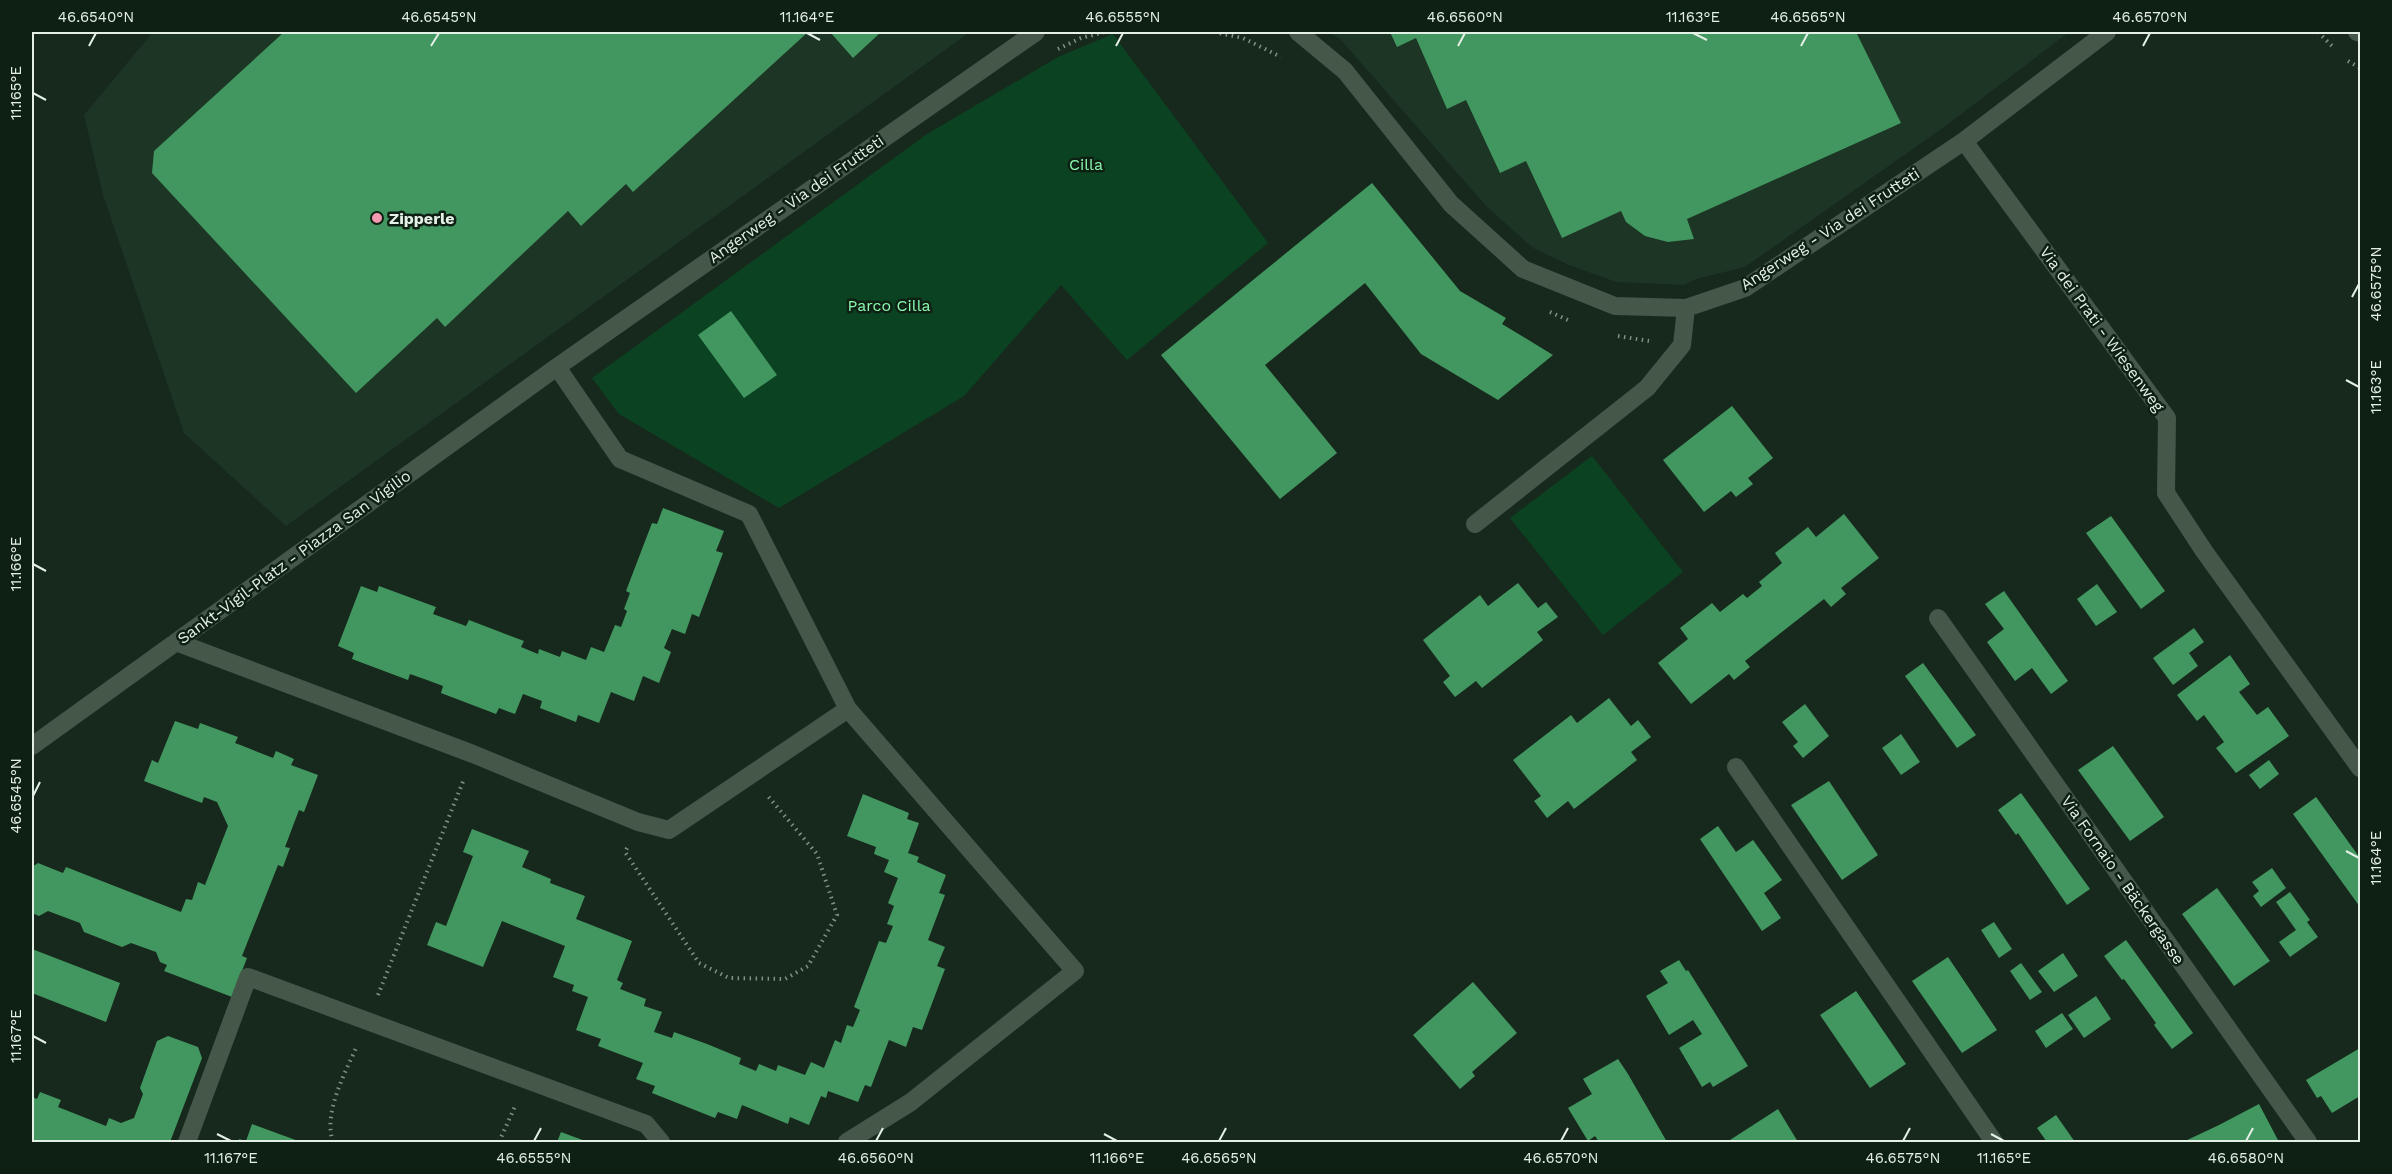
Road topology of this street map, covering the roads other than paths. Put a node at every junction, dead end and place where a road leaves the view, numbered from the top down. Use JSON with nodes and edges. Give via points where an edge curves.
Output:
{"nodes":[{"id":1,"x":1036,"y":32,"type":"edge"},
{"id":2,"x":1298,"y":32,"type":"edge"},
{"id":3,"x":2107,"y":32,"type":"edge"},
{"id":4,"x":1964,"y":141,"type":"junction"},
{"id":5,"x":1686,"y":308,"type":"junction"},
{"id":6,"x":557,"y":367,"type":"junction"},
{"id":7,"x":1475,"y":524,"type":"dead end"},
{"id":8,"x":1938,"y":618,"type":"dead end"},
{"id":9,"x":176,"y":642,"type":"junction"},
{"id":10,"x":848,"y":710,"type":"junction"},
{"id":11,"x":32,"y":747,"type":"edge"},
{"id":12,"x":1736,"y":767,"type":"dead end"},
{"id":13,"x":2361,"y":768,"type":"edge"},
{"id":14,"x":187,"y":1143,"type":"edge"},
{"id":15,"x":661,"y":1143,"type":"edge"},
{"id":16,"x":847,"y":1143,"type":"edge"},
{"id":17,"x":1994,"y":1143,"type":"edge"},
{"id":18,"x":2308,"y":1143,"type":"edge"}],
"edges":[{"from":1,"to":6,"type":"street","name":"Angerweg - Via dei Frutteti"},
{"from":2,"to":5,"type":"street","name":"Angerweg - Via dei Frutteti","via":[[1345,71],[1451,204],[1523,269],[1615,306]]},
{"from":3,"to":4,"type":"street","name":"Angerweg - Via dei Frutteti"},
{"from":4,"to":5,"type":"street","name":"Angerweg - Via dei Frutteti","via":[[1745,288]]},
{"from":4,"to":13,"type":"street","name":"Via dei Prati - Wiesenweg","via":[[2167,418],[2166,493]]},
{"from":5,"to":7,"type":"street","via":[[1682,345],[1647,388]]},
{"from":6,"to":9,"type":"street","name":"Sankt-Vigil-Platz - Piazza San Vigilio"},
{"from":6,"to":10,"type":"street","via":[[620,459],[749,514]]},
{"from":8,"to":18,"type":"street","name":"Via Fornaio - Bäckergasse"},
{"from":9,"to":10,"type":"street","via":[[473,754],[638,822],[669,830]]},
{"from":9,"to":11,"type":"street","name":"Sankt-Vigil-Platz - Piazza San Vigilio"},
{"from":10,"to":16,"type":"street","via":[[1075,971],[911,1102]]},
{"from":12,"to":17,"type":"street"},
{"from":14,"to":15,"type":"street","via":[[248,977],[646,1124]]}]}
